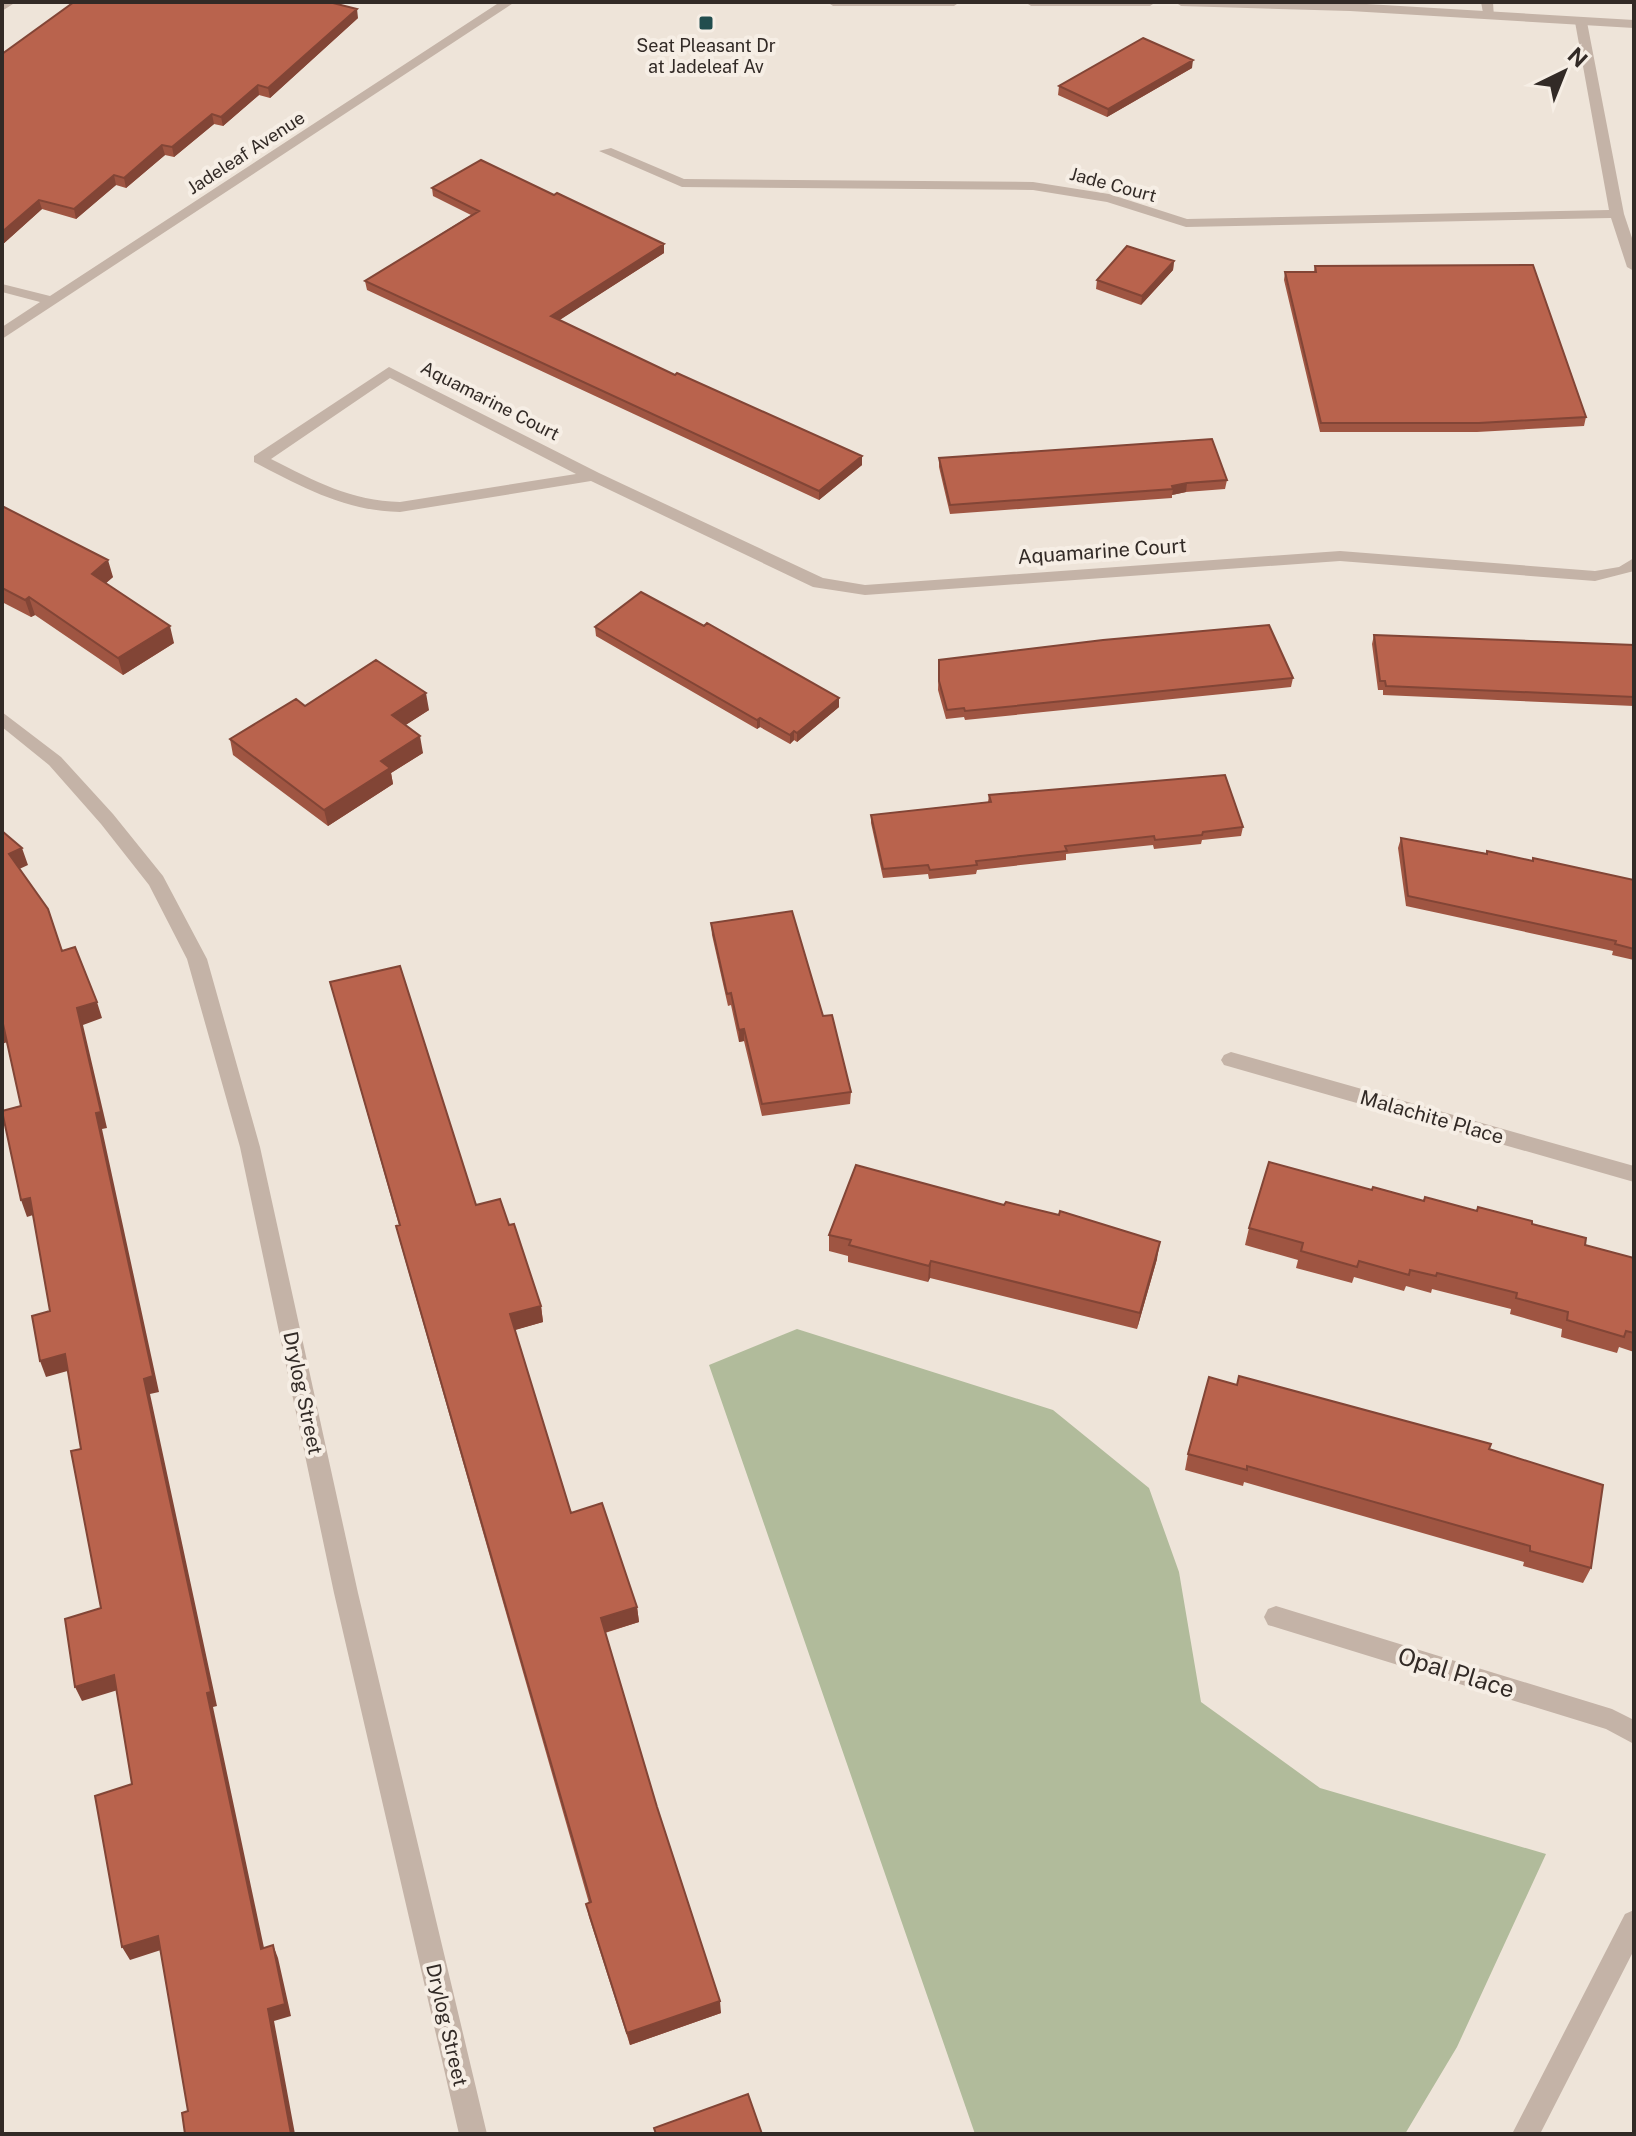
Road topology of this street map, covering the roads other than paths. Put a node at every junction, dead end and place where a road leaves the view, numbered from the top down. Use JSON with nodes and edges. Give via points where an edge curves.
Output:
{"nodes":[{"id":1,"x":10,"y":2,"type":"edge"},
{"id":2,"x":509,"y":2,"type":"edge"},
{"id":3,"x":833,"y":2,"type":"edge"},
{"id":4,"x":954,"y":2,"type":"edge"},
{"id":5,"x":1031,"y":2,"type":"edge"},
{"id":6,"x":1150,"y":2,"type":"edge"},
{"id":7,"x":1181,"y":2,"type":"edge"},
{"id":8,"x":2,"y":7,"type":"edge"},
{"id":9,"x":1488,"y":8,"type":"edge"},
{"id":10,"x":1581,"y":22,"type":"junction"},
{"id":11,"x":1634,"y":24,"type":"edge"},
{"id":12,"x":606,"y":151,"type":"dead end"},
{"id":13,"x":1617,"y":214,"type":"junction"},
{"id":14,"x":1634,"y":267,"type":"edge"},
{"id":15,"x":2,"y":288,"type":"edge"},
{"id":16,"x":52,"y":301,"type":"junction"},
{"id":17,"x":2,"y":334,"type":"edge"},
{"id":18,"x":593,"y":476,"type":"junction"},
{"id":19,"x":1634,"y":563,"type":"edge"},
{"id":20,"x":2,"y":718,"type":"edge"},
{"id":21,"x":1231,"y":1060,"type":"dead end"},
{"id":22,"x":1634,"y":1174,"type":"edge"},
{"id":23,"x":1276,"y":1617,"type":"dead end"},
{"id":24,"x":1634,"y":1733,"type":"edge"},
{"id":25,"x":1634,"y":1923,"type":"edge"},
{"id":26,"x":473,"y":2134,"type":"edge"},
{"id":27,"x":1526,"y":2134,"type":"edge"}],
"edges":[{"from":1,"to":8,"type":"street"},
{"from":2,"to":16,"type":"street","name":"Jadeleaf Avenue"},
{"from":3,"to":4,"type":"street"},
{"from":5,"to":6,"type":"street"},
{"from":7,"to":9,"type":"street"},
{"from":9,"to":10,"type":"street"},
{"from":10,"to":11,"type":"street"},
{"from":10,"to":13,"type":"street"},
{"from":12,"to":13,"type":"street","name":"Jade Court","via":[[682,183],[1033,186],[1109,198],[1186,223]]},
{"from":13,"to":14,"type":"street"},
{"from":15,"to":16,"type":"street"},
{"from":16,"to":17,"type":"street","name":"Jadeleaf Avenue"},
{"from":18,"to":18,"type":"street","name":"Aquamarine Court","via":[[389,372],[260,459],[344,501],[374,508]]},
{"from":18,"to":19,"type":"street","name":"Aquamarine Court","via":[[819,583],[865,590],[1340,556],[1595,576],[1624,571]]},
{"from":20,"to":26,"type":"street","name":"Drylog Street","via":[[55,761],[107,819],[156,881],[197,959],[250,1147],[346,1593]]},
{"from":21,"to":22,"type":"street","name":"Malachite Place"},
{"from":23,"to":24,"type":"street","name":"Opal Place","via":[[1612,1720]]},
{"from":25,"to":27,"type":"street"}]}
